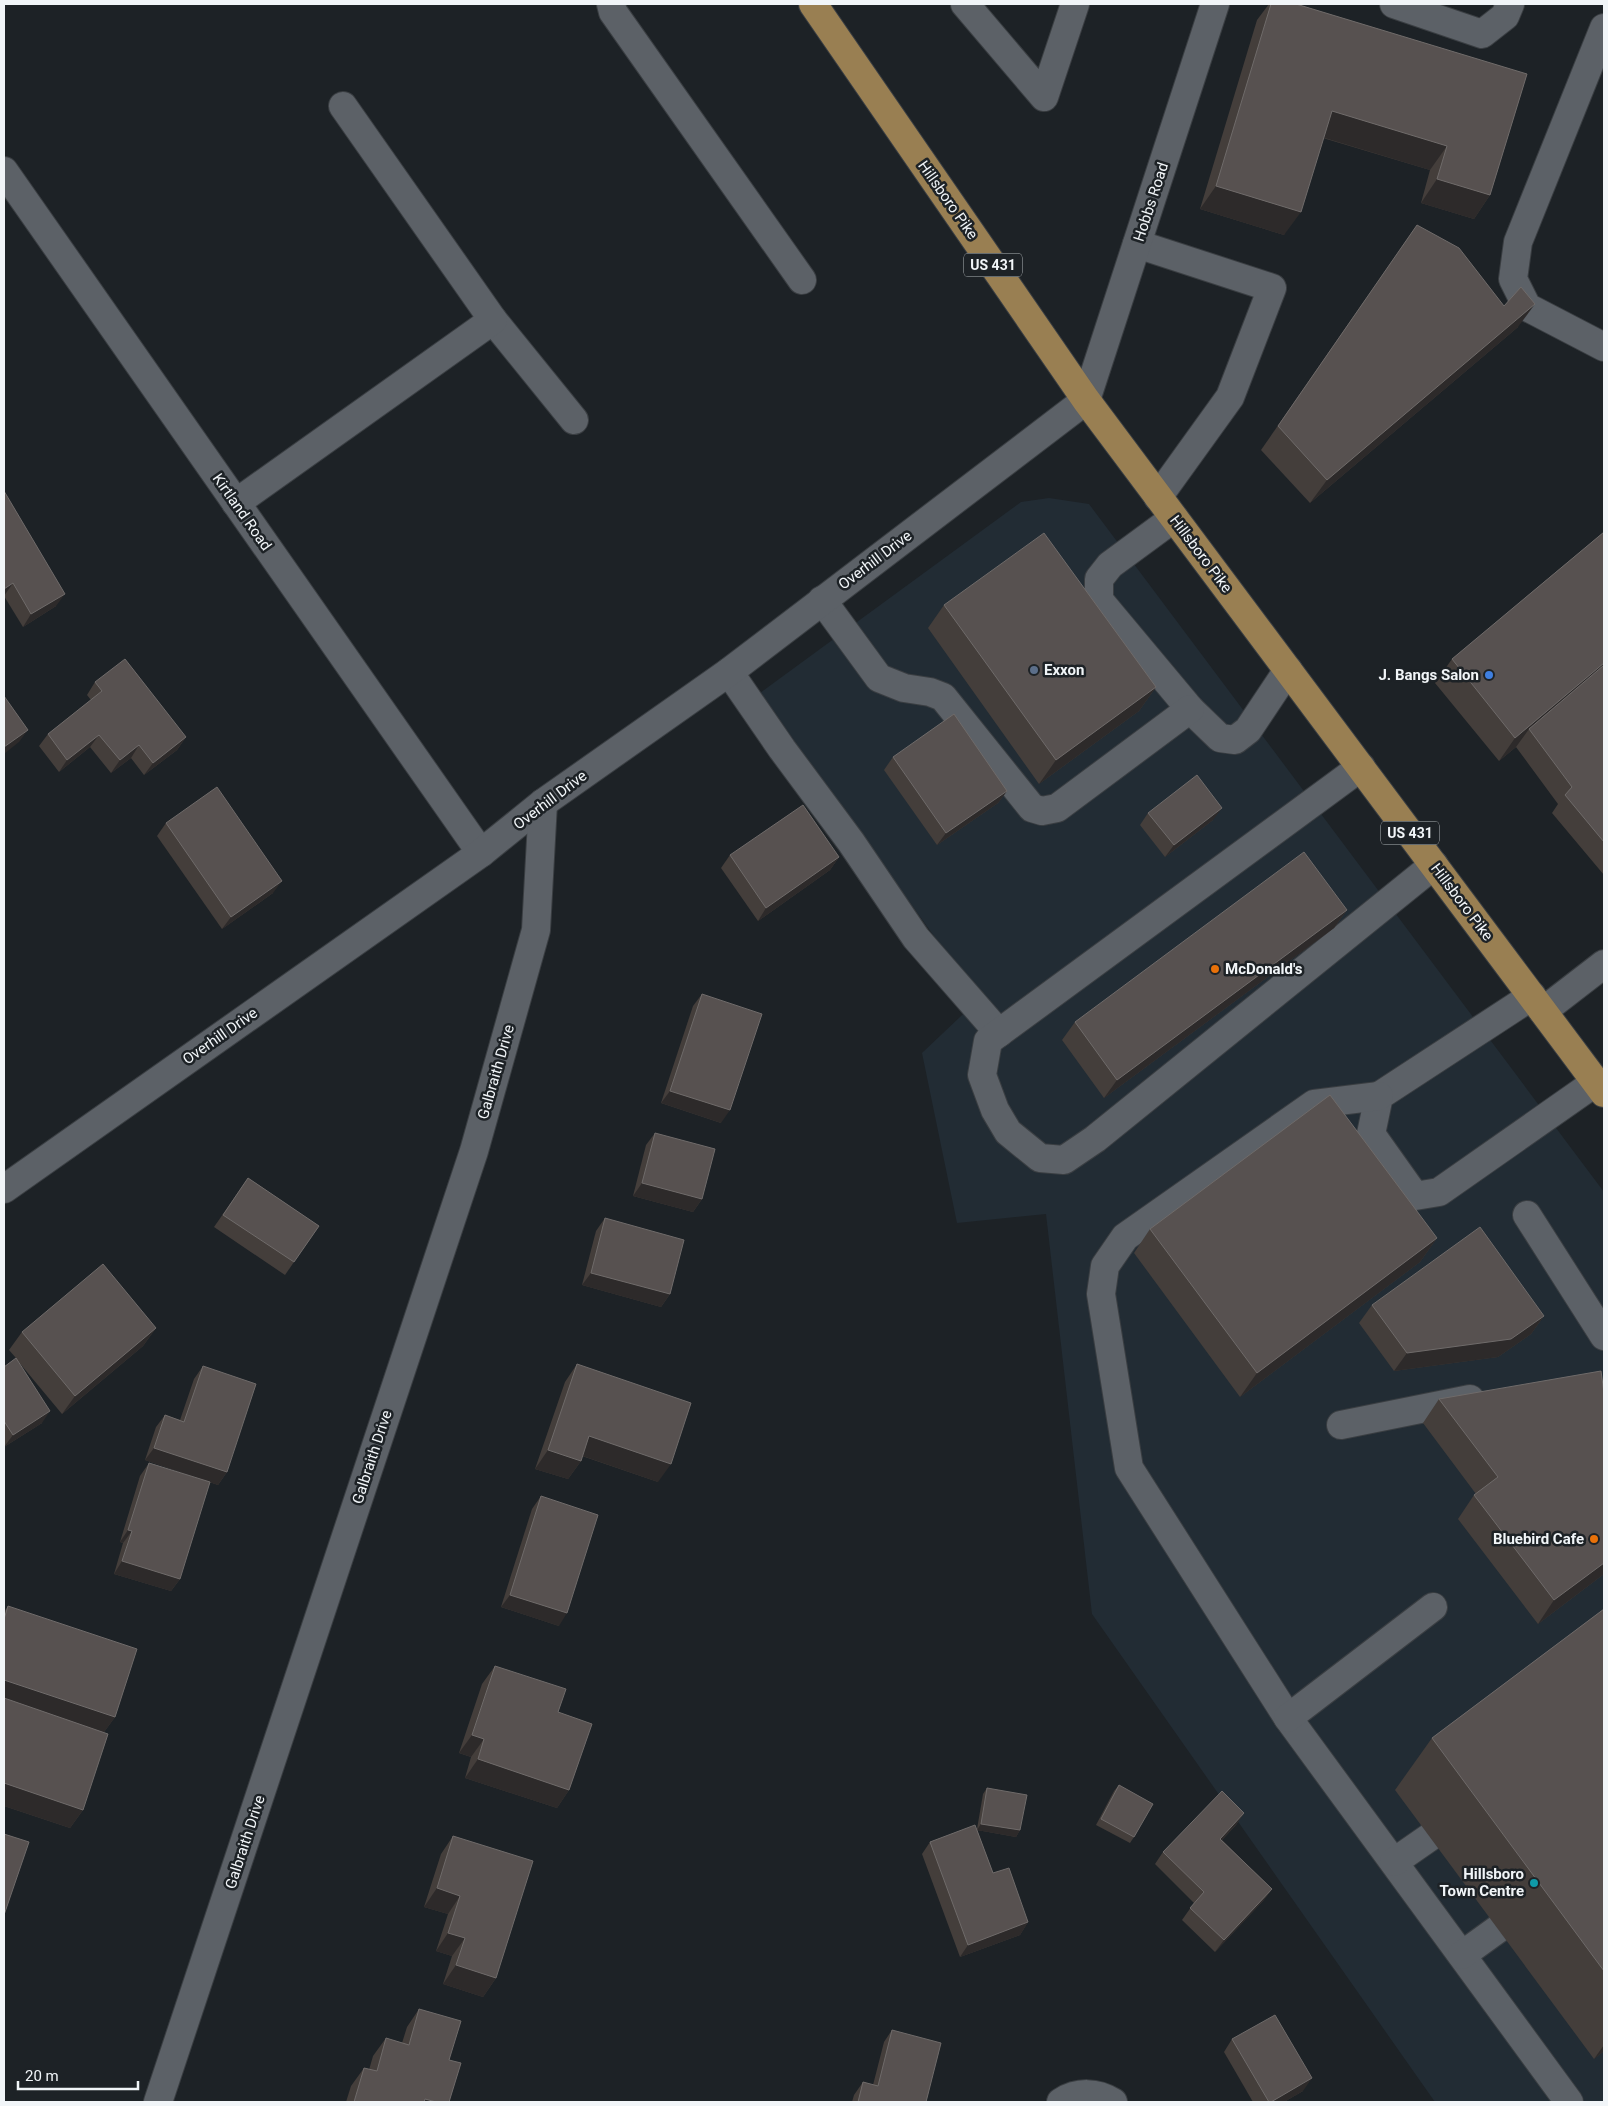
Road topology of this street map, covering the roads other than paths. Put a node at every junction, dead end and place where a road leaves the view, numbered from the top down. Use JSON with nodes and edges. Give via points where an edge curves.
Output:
{"nodes":[{"id":1,"x":611,"y":4,"type":"edge"},
{"id":2,"x":813,"y":4,"type":"edge"},
{"id":3,"x":964,"y":4,"type":"edge"},
{"id":4,"x":1075,"y":4,"type":"edge"},
{"id":5,"x":1215,"y":4,"type":"edge"},
{"id":6,"x":1394,"y":4,"type":"edge"},
{"id":7,"x":1510,"y":4,"type":"edge"},
{"id":8,"x":1604,"y":28,"type":"edge"},
{"id":9,"x":343,"y":106,"type":"dead end"},
{"id":10,"x":4,"y":170,"type":"edge"},
{"id":11,"x":1137,"y":244,"type":"junction"},
{"id":12,"x":802,"y":280,"type":"dead end"},
{"id":13,"x":493,"y":320,"type":"junction"},
{"id":14,"x":1604,"y":347,"type":"edge"},
{"id":15,"x":1086,"y":400,"type":"junction"},
{"id":16,"x":574,"y":420,"type":"dead end"},
{"id":17,"x":236,"y":503,"type":"junction"},
{"id":18,"x":1166,"y":508,"type":"junction"},
{"id":19,"x":822,"y":600,"type":"junction"},
{"id":20,"x":1288,"y":670,"type":"junction"},
{"id":21,"x":729,"y":672,"type":"junction"},
{"id":22,"x":1190,"y":709,"type":"junction"},
{"id":23,"x":1361,"y":768,"type":"junction"},
{"id":24,"x":543,"y":803,"type":"junction"},
{"id":25,"x":481,"y":853,"type":"junction"},
{"id":26,"x":1434,"y":865,"type":"junction"},
{"id":27,"x":1604,"y":964,"type":"edge"},
{"id":28,"x":1538,"y":1003,"type":"junction"},
{"id":29,"x":1000,"y":1033,"type":"junction"},
{"id":30,"x":1600,"y":1088,"type":"edge"},
{"id":31,"x":1379,"y":1096,"type":"junction"},
{"id":32,"x":4,"y":1188,"type":"edge"},
{"id":33,"x":1527,"y":1215,"type":"dead end"},
{"id":34,"x":1604,"y":1336,"type":"edge"},
{"id":35,"x":1497,"y":1393,"type":"edge"},
{"id":36,"x":1341,"y":1425,"type":"dead end"},
{"id":37,"x":1433,"y":1607,"type":"dead end"},
{"id":38,"x":1288,"y":1718,"type":"junction"},
{"id":39,"x":1430,"y":1837,"type":"dead end"},
{"id":40,"x":1394,"y":1862,"type":"junction"},
{"id":41,"x":1498,"y":1929,"type":"dead end"},
{"id":42,"x":1462,"y":1955,"type":"junction"},
{"id":43,"x":158,"y":2102,"type":"edge"},
{"id":44,"x":1061,"y":2102,"type":"edge"},
{"id":45,"x":1113,"y":2102,"type":"edge"},
{"id":46,"x":1569,"y":2102,"type":"edge"}],
"edges":[{"from":1,"to":12,"type":"street","via":[[613,12]]},
{"from":2,"to":15,"type":"main road","name":"Hillsboro Pike","number":"US 431"},
{"from":3,"to":4,"type":"street","via":[[1044,97]]},
{"from":5,"to":11,"type":"street","name":"Hobbs Road"},
{"from":6,"to":7,"type":"street","via":[[1482,34],[1504,16]]},
{"from":8,"to":14,"type":"street","via":[[1518,242],[1513,279],[1527,307]]},
{"from":9,"to":13,"type":"street"},
{"from":10,"to":17,"type":"street","name":"Kirtland Road"},
{"from":11,"to":15,"type":"street","name":"Hobbs Road"},
{"from":11,"to":18,"type":"street","via":[[1272,288],[1230,397]]},
{"from":13,"to":16,"type":"street"},
{"from":13,"to":17,"type":"street"},
{"from":15,"to":18,"type":"main road","name":"Hillsboro Pike","number":"US 431"},
{"from":15,"to":19,"type":"street","name":"Overhill Drive"},
{"from":17,"to":25,"type":"street","name":"Kirtland Road"},
{"from":18,"to":20,"type":"main road","name":"Hillsboro Pike","number":"US 431"},
{"from":18,"to":22,"type":"street","via":[[1099,579],[1099,600]]},
{"from":19,"to":21,"type":"street","name":"Overhill Drive"},
{"from":19,"to":22,"type":"street","via":[[879,678],[943,697],[1032,808],[1042,811],[1057,808]]},
{"from":20,"to":22,"type":"street","via":[[1248,730],[1235,740],[1220,738]]},
{"from":20,"to":23,"type":"main road","name":"Hillsboro Pike","number":"US 431"},
{"from":21,"to":24,"type":"street","name":"Overhill Drive"},
{"from":21,"to":29,"type":"street","via":[[916,938]]},
{"from":23,"to":26,"type":"main road","name":"Hillsboro Pike","number":"US 431"},
{"from":23,"to":29,"type":"street"},
{"from":24,"to":25,"type":"street","name":"Overhill Drive"},
{"from":24,"to":43,"type":"street","name":"Galbraith Drive","via":[[536,930],[474,1151]]},
{"from":25,"to":32,"type":"street","name":"Overhill Drive"},
{"from":26,"to":28,"type":"main road","name":"Hillsboro Pike","number":"US 431"},
{"from":26,"to":29,"type":"street","via":[[1096,1139],[1064,1160],[1040,1158],[1008,1132],[995,1110],[982,1074],[988,1040]]},
{"from":27,"to":28,"type":"street"},
{"from":28,"to":30,"type":"main road","name":"Hillsboro Pike","number":"US 431"},
{"from":28,"to":31,"type":"street","via":[[1448,1051]]},
{"from":30,"to":31,"type":"street","via":[[1509,1143],[1438,1192],[1415,1196],[1371,1134]]},
{"from":31,"to":38,"type":"street","via":[[1314,1104],[1125,1237],[1105,1266],[1101,1294],[1129,1468]]},
{"from":33,"to":34,"type":"street"},
{"from":35,"to":36,"type":"street"},
{"from":37,"to":38,"type":"street"},
{"from":38,"to":40,"type":"street"},
{"from":39,"to":40,"type":"street"},
{"from":40,"to":42,"type":"street"},
{"from":41,"to":42,"type":"street"},
{"from":42,"to":46,"type":"street"},
{"from":44,"to":45,"type":"street","via":[[1081,2094],[1102,2095]]}]}
